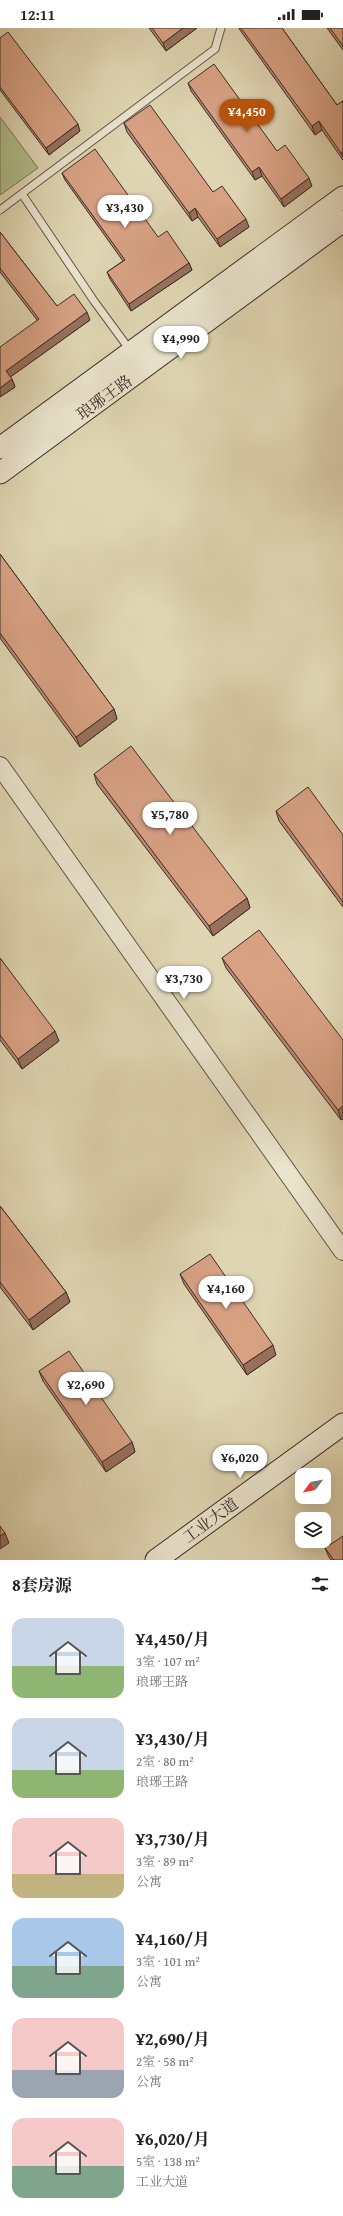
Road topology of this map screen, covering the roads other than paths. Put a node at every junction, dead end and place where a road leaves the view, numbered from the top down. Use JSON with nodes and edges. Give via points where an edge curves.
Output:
{"nodes":[{"id":1,"x":221,"y":28,"type":"edge"},
{"id":2,"x":22,"y":194,"type":"junction"},
{"id":3,"x":343,"y":197,"type":"edge"},
{"id":4,"x":0,"y":210,"type":"edge"},
{"id":5,"x":343,"y":221,"type":"edge"},
{"id":6,"x":138,"y":360,"type":"junction"},
{"id":7,"x":0,"y":448,"type":"edge"},
{"id":8,"x":0,"y":473,"type":"edge"},
{"id":9,"x":0,"y":766,"type":"edge"},
{"id":10,"x":343,"y":1251,"type":"edge"},
{"id":11,"x":343,"y":1424,"type":"edge"},
{"id":12,"x":156,"y":1560,"type":"edge"}],
"edges":[{"from":1,"to":2,"type":"lane","via":[[215,49]]},
{"from":2,"to":4,"type":"lane"},
{"from":2,"to":6,"type":"lane","via":[[94,301]]},
{"from":3,"to":6,"type":"main road","name":"琅琊王路"},
{"from":5,"to":6,"type":"main road","name":"琅琊王路"},
{"from":6,"to":7,"type":"main road","name":"琅琊王路"},
{"from":6,"to":8,"type":"main road","name":"琅琊王路"},
{"from":9,"to":10,"type":"street"},
{"from":11,"to":12,"type":"main road","name":"工业大道"}]}
